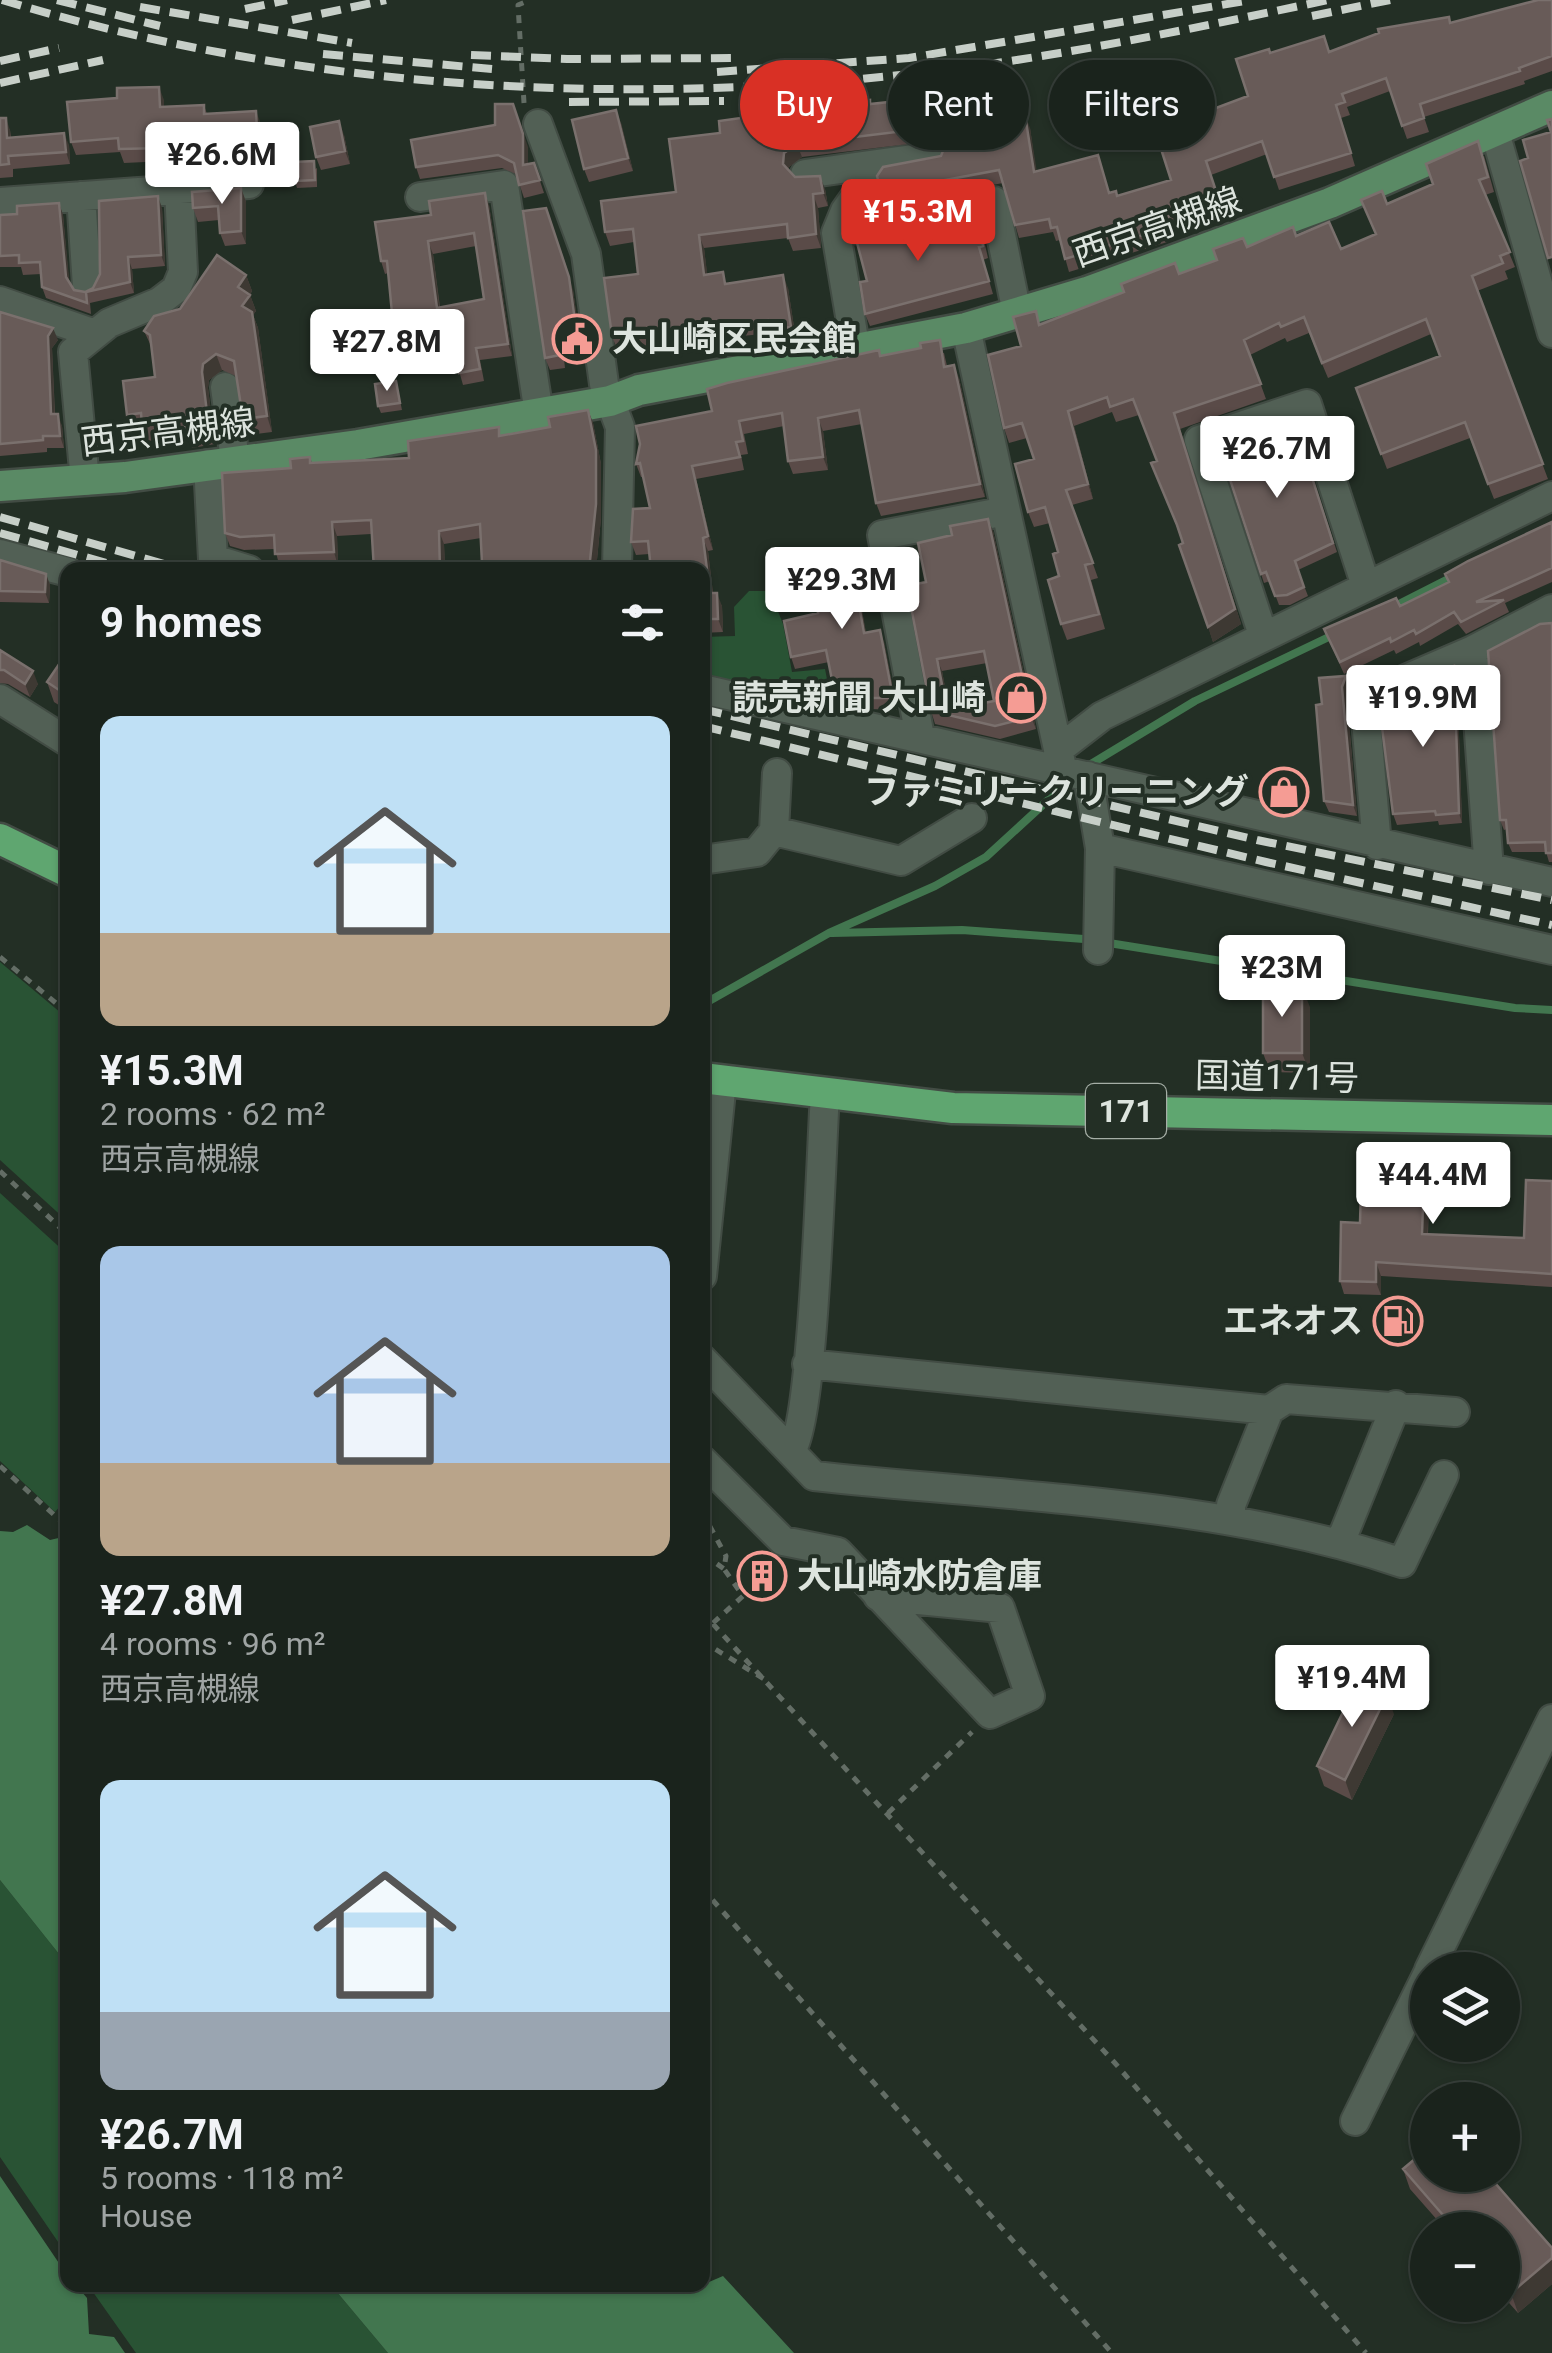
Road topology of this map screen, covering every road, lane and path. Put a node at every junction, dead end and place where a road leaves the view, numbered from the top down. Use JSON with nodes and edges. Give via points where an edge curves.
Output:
{"nodes":[{"id":1,"x":530,"y":0,"type":"edge"},
{"id":2,"x":1552,"y":106,"type":"edge"},
{"id":3,"x":531,"y":112,"type":"joint"},
{"id":4,"x":1495,"y":132,"type":"junction"},
{"id":5,"x":934,"y":156,"type":"edge"},
{"id":6,"x":878,"y":164,"type":"junction"},
{"id":7,"x":805,"y":174,"type":"edge"},
{"id":8,"x":249,"y":184,"type":"dead end"},
{"id":9,"x":178,"y":189,"type":"junction"},
{"id":10,"x":81,"y":196,"type":"junction"},
{"id":11,"x":420,"y":198,"type":"dead end"},
{"id":12,"x":0,"y":202,"type":"edge"},
{"id":13,"x":836,"y":233,"type":"junction"},
{"id":14,"x":87,"y":286,"type":"edge"},
{"id":15,"x":0,"y":301,"type":"edge"},
{"id":16,"x":1017,"y":313,"type":"junction"},
{"id":17,"x":966,"y":328,"type":"junction"},
{"id":18,"x":1552,"y":333,"type":"edge"},
{"id":19,"x":95,"y":334,"type":"junction"},
{"id":20,"x":856,"y":351,"type":"junction"},
{"id":21,"x":225,"y":387,"type":"dead end"},
{"id":22,"x":610,"y":401,"type":"junction"},
{"id":23,"x":539,"y":414,"type":"junction"},
{"id":24,"x":222,"y":462,"type":"junction"},
{"id":25,"x":86,"y":481,"type":"junction"},
{"id":26,"x":0,"y":486,"type":"edge"},
{"id":27,"x":1552,"y":496,"type":"edge"},
{"id":28,"x":1006,"y":511,"type":"junction"},
{"id":29,"x":0,"y":554,"type":"edge"},
{"id":30,"x":213,"y":562,"type":"edge"},
{"id":31,"x":617,"y":562,"type":"edge"},
{"id":32,"x":60,"y":570,"type":"edge"},
{"id":33,"x":1366,"y":586,"type":"junction"},
{"id":34,"x":1552,"y":609,"type":"edge"},
{"id":35,"x":1263,"y":635,"type":"junction"},
{"id":36,"x":1473,"y":650,"type":"junction"},
{"id":37,"x":710,"y":691,"type":"edge"},
{"id":38,"x":0,"y":699,"type":"edge"},
{"id":39,"x":60,"y":737,"type":"edge"},
{"id":40,"x":920,"y":737,"type":"junction"},
{"id":41,"x":1070,"y":765,"type":"junction"},
{"id":42,"x":778,"y":773,"type":"dead end"},
{"id":43,"x":972,"y":818,"type":"dead end"},
{"id":44,"x":774,"y":831,"type":"junction"},
{"id":45,"x":0,"y":839,"type":"edge"},
{"id":46,"x":1378,"y":845,"type":"junction"},
{"id":47,"x":1100,"y":848,"type":"junction"},
{"id":48,"x":710,"y":859,"type":"edge"},
{"id":49,"x":60,"y":868,"type":"edge"},
{"id":50,"x":1489,"y":870,"type":"junction"},
{"id":51,"x":1552,"y":882,"type":"edge"},
{"id":52,"x":1098,"y":950,"type":"dead end"},
{"id":53,"x":1552,"y":950,"type":"edge"},
{"id":54,"x":0,"y":958,"type":"edge"},
{"id":55,"x":60,"y":1007,"type":"edge"},
{"id":56,"x":712,"y":1079,"type":"edge"},
{"id":57,"x":825,"y":1094,"type":"junction"},
{"id":58,"x":710,"y":1118,"type":"edge"},
{"id":59,"x":1552,"y":1120,"type":"edge"},
{"id":60,"x":0,"y":1170,"type":"edge"},
{"id":61,"x":60,"y":1227,"type":"edge"},
{"id":62,"x":807,"y":1364,"type":"junction"},
{"id":63,"x":710,"y":1366,"type":"edge"},
{"id":64,"x":1396,"y":1406,"type":"junction"},
{"id":65,"x":1268,"y":1410,"type":"junction"},
{"id":66,"x":1455,"y":1412,"type":"dead end"},
{"id":67,"x":792,"y":1449,"type":"junction"},
{"id":68,"x":0,"y":1466,"type":"edge"},
{"id":69,"x":710,"y":1468,"type":"edge"},
{"id":70,"x":1444,"y":1475,"type":"dead end"},
{"id":71,"x":60,"y":1520,"type":"edge"},
{"id":72,"x":1231,"y":1520,"type":"junction"},
{"id":73,"x":710,"y":1527,"type":"edge"},
{"id":74,"x":1340,"y":1543,"type":"junction"},
{"id":75,"x":710,"y":1559,"type":"edge"},
{"id":76,"x":724,"y":1569,"type":"junction"},
{"id":77,"x":878,"y":1596,"type":"junction"},
{"id":78,"x":710,"y":1620,"type":"edge"},
{"id":79,"x":713,"y":1623,"type":"junction"},
{"id":80,"x":710,"y":1646,"type":"edge"},
{"id":81,"x":772,"y":1684,"type":"junction"},
{"id":82,"x":1552,"y":1720,"type":"edge"},
{"id":83,"x":952,"y":1750,"type":"dead end"},
{"id":84,"x":888,"y":1814,"type":"junction"},
{"id":85,"x":710,"y":1897,"type":"edge"},
{"id":86,"x":1438,"y":1952,"type":"edge"},
{"id":87,"x":1410,"y":2009,"type":"edge"},
{"id":88,"x":1355,"y":2121,"type":"dead end"},
{"id":89,"x":1112,"y":2353,"type":"edge"},
{"id":90,"x":1366,"y":2353,"type":"edge"}],
"edges":[{"from":1,"to":3,"type":"path","via":[[518,5]]},
{"from":2,"to":4,"type":"main road","name":"西京高槻線"},
{"from":3,"to":22,"type":"street","via":[[586,254]]},
{"from":4,"to":16,"type":"main road","name":"西京高槻線","via":[[1188,258]]},
{"from":4,"to":18,"type":"street"},
{"from":5,"to":6,"type":"street"},
{"from":6,"to":7,"type":"street"},
{"from":6,"to":13,"type":"street"},
{"from":8,"to":9,"type":"street"},
{"from":9,"to":10,"type":"street"},
{"from":9,"to":19,"type":"street","via":[[183,272],[176,288]]},
{"from":10,"to":12,"type":"street"},
{"from":10,"to":14,"type":"street"},
{"from":11,"to":23,"type":"street","via":[[504,185]]},
{"from":13,"to":16,"type":"street","via":[[994,201]]},
{"from":13,"to":20,"type":"street"},
{"from":15,"to":19,"type":"street"},
{"from":16,"to":17,"type":"main road","name":"西京高槻線"},
{"from":17,"to":20,"type":"main road","name":"西京高槻線"},
{"from":17,"to":28,"type":"street"},
{"from":19,"to":25,"type":"street","via":[[73,352]]},
{"from":20,"to":22,"type":"main road","name":"西京高槻線","via":[[639,390]]},
{"from":21,"to":24,"type":"street"},
{"from":22,"to":23,"type":"main road","name":"西京高槻線"},
{"from":22,"to":31,"type":"street","via":[[620,428]]},
{"from":23,"to":24,"type":"main road","name":"西京高槻線"},
{"from":24,"to":25,"type":"main road","name":"西京高槻線"},
{"from":24,"to":30,"type":"street"},
{"from":25,"to":26,"type":"main road","name":"西京高槻線"},
{"from":27,"to":33,"type":"street"},
{"from":28,"to":40,"type":"street","via":[[882,534]]},
{"from":28,"to":41,"type":"street"},
{"from":29,"to":32,"type":"street"},
{"from":33,"to":35,"type":"street"},
{"from":33,"to":35,"type":"street","via":[[1307,404],[1199,440]]},
{"from":34,"to":36,"type":"street"},
{"from":35,"to":41,"type":"street","via":[[1102,716]]},
{"from":36,"to":46,"type":"street","via":[[1364,697]]},
{"from":36,"to":50,"type":"street"},
{"from":37,"to":40,"type":"street"},
{"from":38,"to":39,"type":"street"},
{"from":40,"to":41,"type":"street"},
{"from":41,"to":46,"type":"street"},
{"from":41,"to":47,"type":"street"},
{"from":42,"to":44,"type":"street"},
{"from":43,"to":44,"type":"street","via":[[901,861]]},
{"from":44,"to":48,"type":"street","via":[[757,852]]},
{"from":45,"to":49,"type":"highway"},
{"from":46,"to":50,"type":"street"},
{"from":47,"to":52,"type":"street"},
{"from":47,"to":53,"type":"street"},
{"from":50,"to":51,"type":"street"},
{"from":54,"to":55,"type":"path"},
{"from":56,"to":57,"type":"highway","name":"国道171号","number":"171"},
{"from":56,"to":58,"type":"street"},
{"from":57,"to":59,"type":"highway","name":"国道171号","number":"171","via":[[953,1108]]},
{"from":57,"to":62,"type":"street"},
{"from":60,"to":61,"type":"path"},
{"from":62,"to":65,"type":"street"},
{"from":62,"to":67,"type":"street"},
{"from":63,"to":67,"type":"street"},
{"from":64,"to":65,"type":"street","via":[[1286,1399]]},
{"from":64,"to":66,"type":"street"},
{"from":64,"to":74,"type":"street"},
{"from":65,"to":72,"type":"street"},
{"from":67,"to":72,"type":"street","via":[[814,1476]]},
{"from":68,"to":71,"type":"path"},
{"from":69,"to":77,"type":"street","via":[[783,1541],[838,1552]]},
{"from":70,"to":74,"type":"street","via":[[1402,1564]]},
{"from":72,"to":74,"type":"street"},
{"from":73,"to":76,"type":"path","via":[[726,1556]]},
{"from":75,"to":76,"type":"path"},
{"from":76,"to":79,"type":"path","via":[[744,1596]]},
{"from":77,"to":77,"type":"street","via":[[990,1714],[1030,1696],[1000,1608]]},
{"from":78,"to":79,"type":"path"},
{"from":79,"to":81,"type":"path"},
{"from":80,"to":81,"type":"path"},
{"from":81,"to":84,"type":"path"},
{"from":82,"to":86,"type":"street"},
{"from":83,"to":84,"type":"path"},
{"from":84,"to":90,"type":"path"},
{"from":85,"to":89,"type":"path"},
{"from":87,"to":88,"type":"street"}]}
